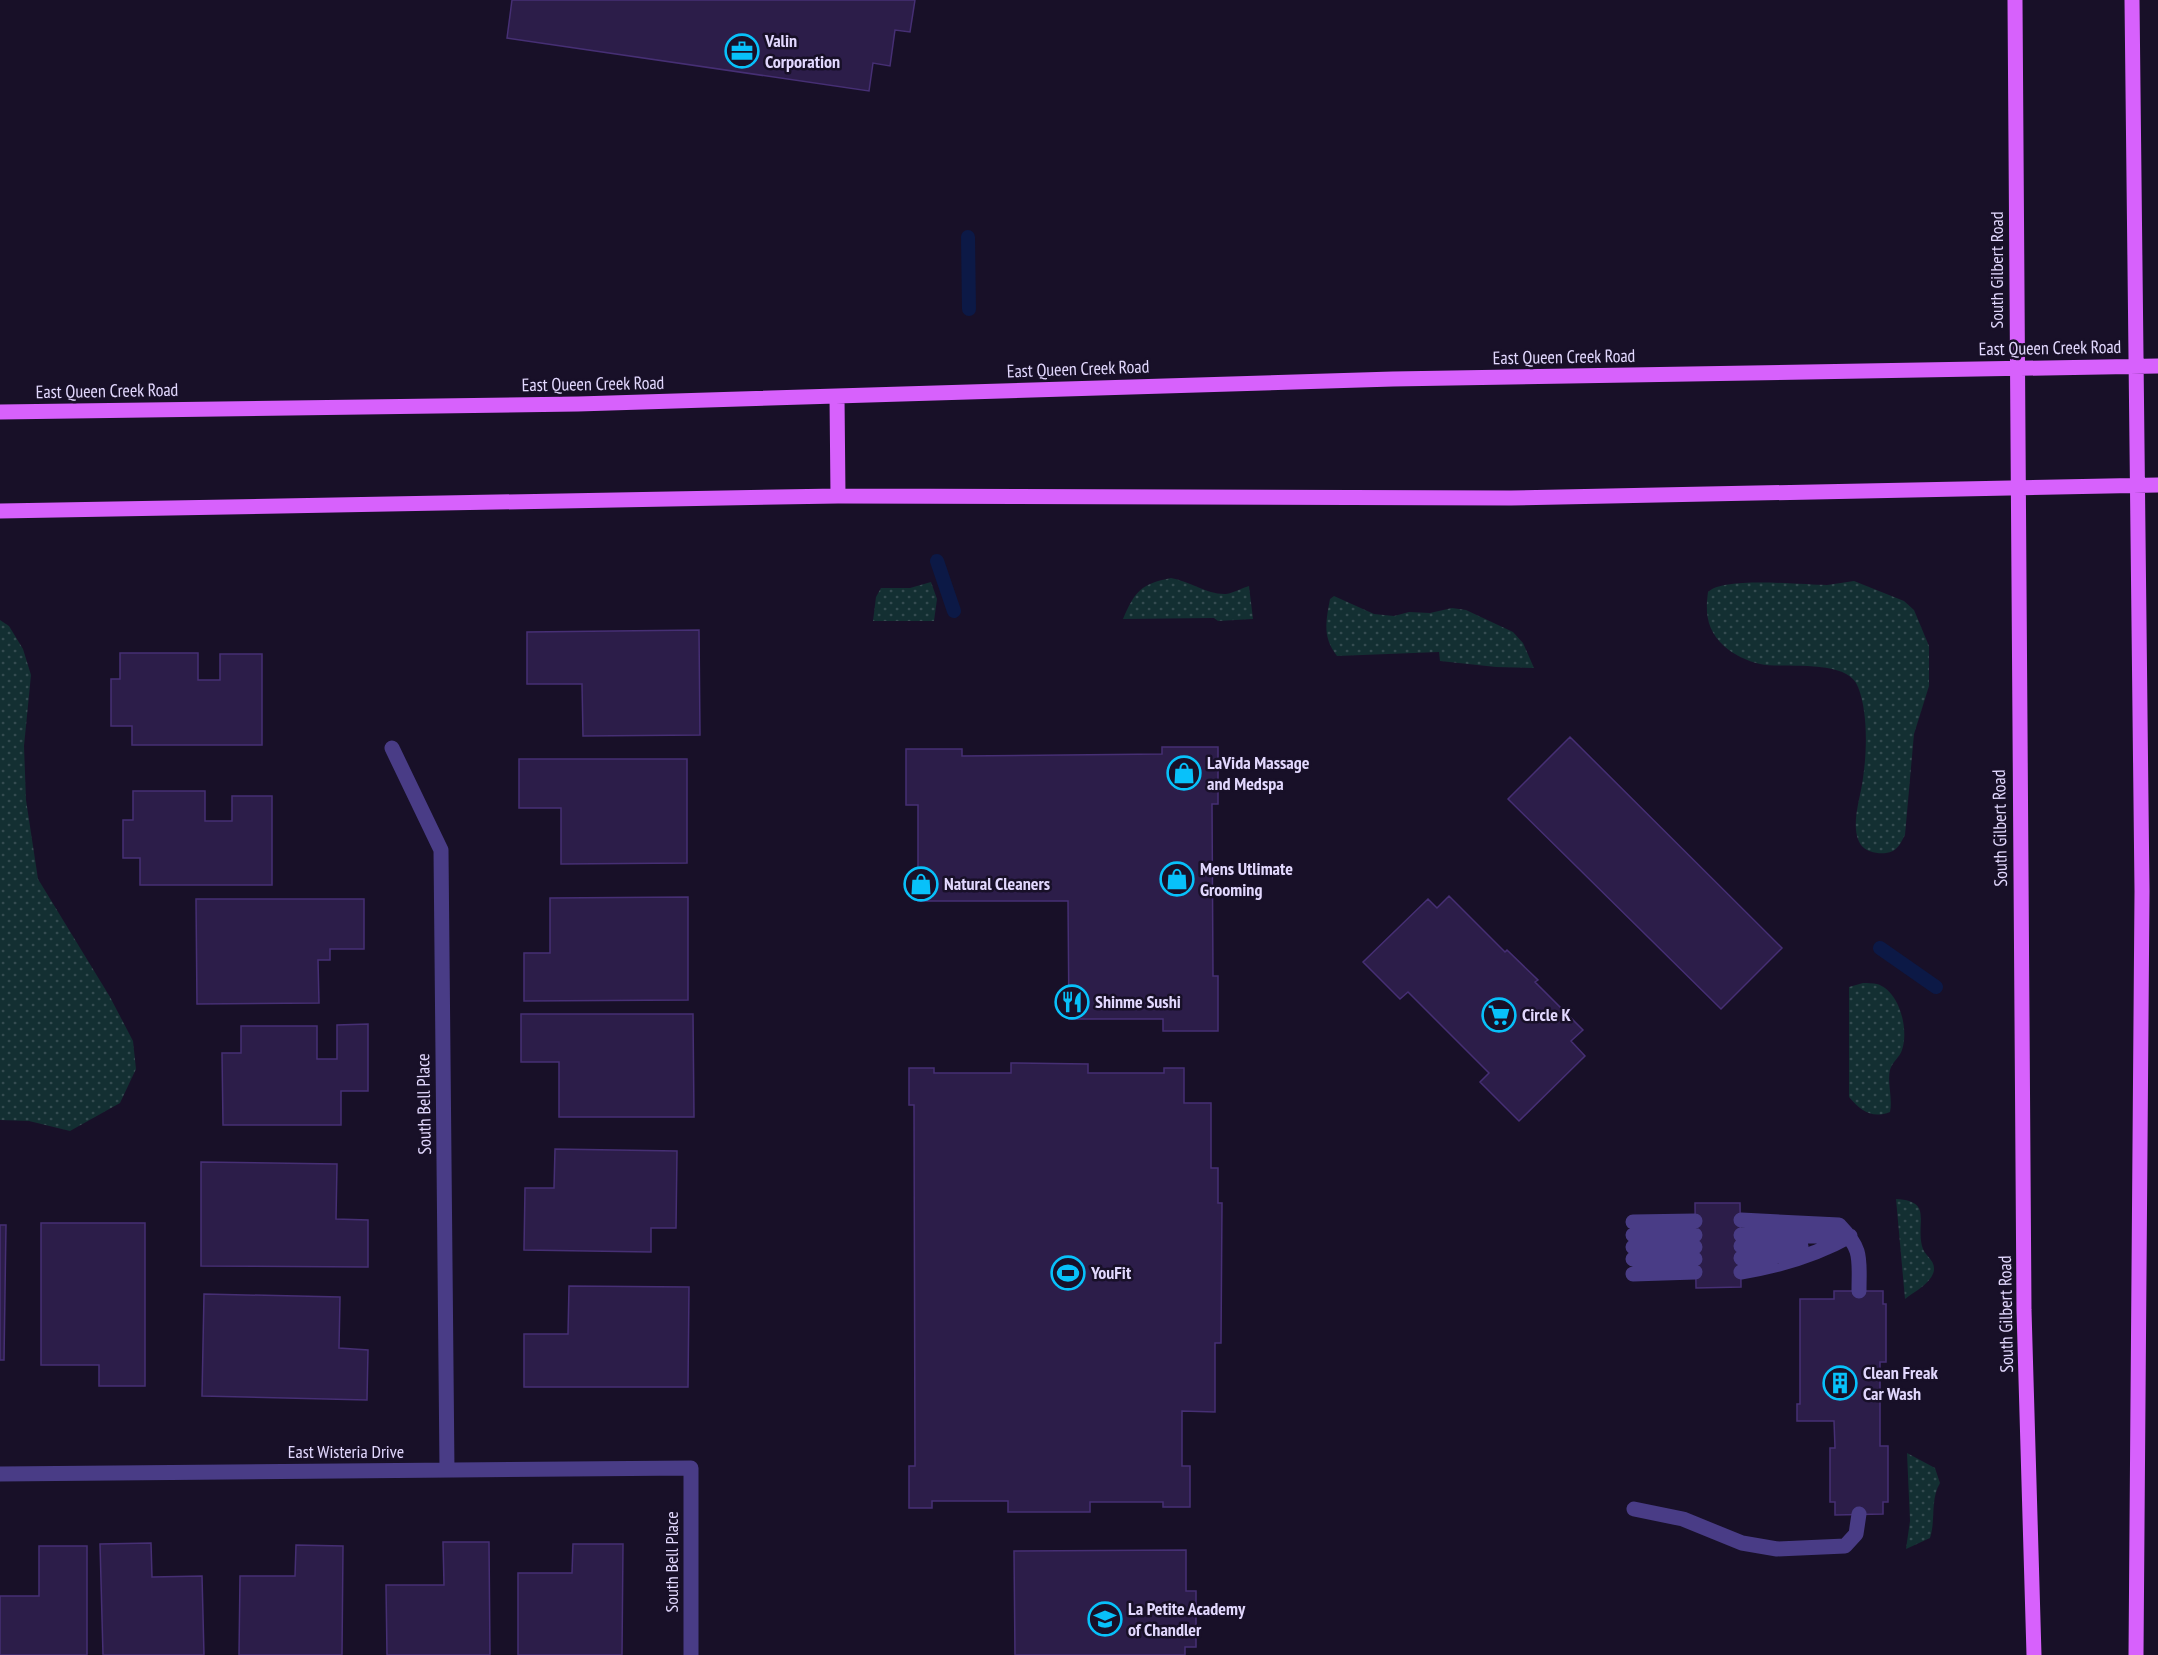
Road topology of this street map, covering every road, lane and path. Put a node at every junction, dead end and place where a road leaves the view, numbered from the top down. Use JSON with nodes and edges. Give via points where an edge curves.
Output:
{"nodes":[{"id":1,"x":2015,"y":0,"type":"edge"},
{"id":2,"x":2132,"y":0,"type":"edge"},
{"id":3,"x":2136,"y":366,"type":"junction"},
{"id":4,"x":2158,"y":366,"type":"edge"},
{"id":5,"x":2017,"y":368,"type":"junction"},
{"id":6,"x":837,"y":396,"type":"junction"},
{"id":7,"x":0,"y":412,"type":"edge"},
{"id":8,"x":2158,"y":485,"type":"edge"},
{"id":9,"x":2139,"y":486,"type":"junction"},
{"id":10,"x":2018,"y":488,"type":"junction"},
{"id":11,"x":838,"y":496,"type":"junction"},
{"id":12,"x":0,"y":511,"type":"edge"},
{"id":13,"x":392,"y":748,"type":"dead end"},
{"id":14,"x":1850,"y":1236,"type":"junction"},
{"id":15,"x":1833,"y":1245,"type":"junction"},
{"id":16,"x":1741,"y":1246,"type":"junction"},
{"id":17,"x":1633,"y":1247,"type":"junction"},
{"id":18,"x":1695,"y":1247,"type":"junction"},
{"id":19,"x":1859,"y":1292,"type":"dead end"},
{"id":20,"x":691,"y":1468,"type":"joint"},
{"id":21,"x":447,"y":1470,"type":"junction"},
{"id":22,"x":0,"y":1474,"type":"edge"},
{"id":23,"x":1634,"y":1509,"type":"dead end"},
{"id":24,"x":1859,"y":1514,"type":"dead end"},
{"id":25,"x":691,"y":1655,"type":"edge"},
{"id":26,"x":2034,"y":1655,"type":"edge"},
{"id":27,"x":2136,"y":1655,"type":"edge"}],
"edges":[{"from":1,"to":5,"type":"main road","name":"South Gilbert Road"},
{"from":2,"to":3,"type":"main road"},
{"from":3,"to":4,"type":"main road","name":"East Queen Creek Road"},
{"from":3,"to":5,"type":"main road","name":"East Queen Creek Road"},
{"from":3,"to":9,"type":"main road"},
{"from":5,"to":6,"type":"main road","name":"East Queen Creek Road","via":[[1405,379]]},
{"from":5,"to":10,"type":"main road","name":"South Gilbert Road"},
{"from":6,"to":7,"type":"main road","name":"East Queen Creek Road","via":[[578,404]]},
{"from":6,"to":11,"type":"main road"},
{"from":8,"to":9,"type":"main road"},
{"from":9,"to":10,"type":"main road"},
{"from":9,"to":27,"type":"main road","via":[[2142,903]]},
{"from":10,"to":11,"type":"main road","via":[[1511,498]]},
{"from":10,"to":26,"type":"main road","name":"South Gilbert Road","via":[[2024,1310]]},
{"from":11,"to":12,"type":"main road"},
{"from":13,"to":21,"type":"street","name":"South Bell Place","via":[[441,850]]},
{"from":14,"to":15,"type":"street"},
{"from":14,"to":16,"type":"street","via":[[1839,1225]]},
{"from":14,"to":19,"type":"street","via":[[1859,1256]]},
{"from":15,"to":16,"type":"street"},
{"from":15,"to":16,"type":"street","via":[[1785,1263]]},
{"from":17,"to":18,"type":"street"},
{"from":17,"to":18,"type":"street"},
{"from":17,"to":18,"type":"street"},
{"from":20,"to":21,"type":"street","name":"East Wisteria Drive"},
{"from":20,"to":25,"type":"street","name":"South Bell Place"},
{"from":21,"to":22,"type":"street","name":"East Wisteria Drive"},
{"from":23,"to":24,"type":"street","via":[[1683,1519],[1742,1543],[1777,1549],[1845,1546],[1856,1534]]}]}
